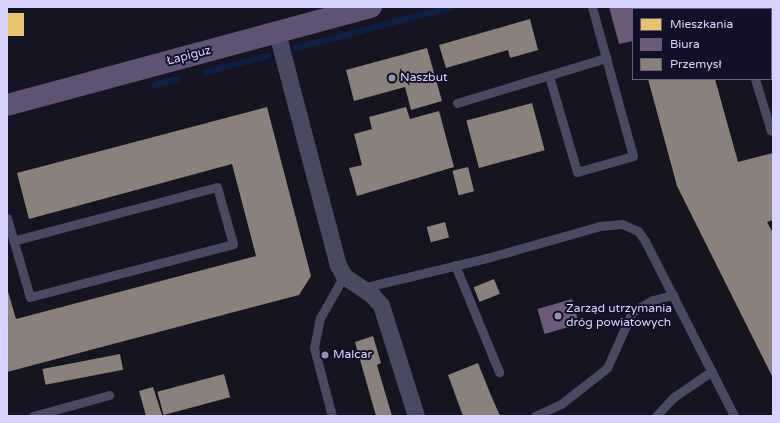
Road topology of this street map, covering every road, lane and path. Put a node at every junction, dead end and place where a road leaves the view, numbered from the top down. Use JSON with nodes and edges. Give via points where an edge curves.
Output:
{"nodes":[{"id":1,"x":371,"y":7,"type":"edge"},
{"id":2,"x":592,"y":7,"type":"edge"},
{"id":3,"x":277,"y":33,"type":"junction"},
{"id":4,"x":606,"y":58,"type":"junction"},
{"id":5,"x":549,"y":76,"type":"junction"},
{"id":6,"x":755,"y":80,"type":"edge"},
{"id":7,"x":456,"y":103,"type":"dead end"},
{"id":8,"x":7,"y":105,"type":"edge"},
{"id":9,"x":771,"y":131,"type":"dead end"},
{"id":10,"x":7,"y":218,"type":"edge"},
{"id":11,"x":13,"y":241,"type":"junction"},
{"id":12,"x":455,"y":265,"type":"junction"},
{"id":13,"x":344,"y":276,"type":"junction"},
{"id":14,"x":362,"y":288,"type":"junction"},
{"id":15,"x":673,"y":295,"type":"junction"},
{"id":16,"x":712,"y":371,"type":"junction"},
{"id":17,"x":499,"y":372,"type":"dead end"},
{"id":18,"x":109,"y":395,"type":"dead end"},
{"id":19,"x":46,"y":414,"type":"edge"},
{"id":20,"x":33,"y":416,"type":"edge"},
{"id":21,"x":332,"y":416,"type":"edge"},
{"id":22,"x":416,"y":416,"type":"edge"},
{"id":23,"x":535,"y":416,"type":"edge"},
{"id":24,"x":656,"y":416,"type":"edge"},
{"id":25,"x":734,"y":416,"type":"edge"}],
"edges":[{"from":1,"to":3,"type":"main road","name":"Łapiguz"},
{"from":2,"to":4,"type":"lane"},
{"from":3,"to":8,"type":"main road","name":"Łapiguz"},
{"from":3,"to":13,"type":"street","via":[[338,265]]},
{"from":4,"to":5,"type":"lane"},
{"from":4,"to":5,"type":"lane","via":[[633,156],[577,172]]},
{"from":5,"to":7,"type":"lane"},
{"from":6,"to":9,"type":"lane"},
{"from":10,"to":11,"type":"lane"},
{"from":11,"to":11,"type":"lane","via":[[30,297],[233,244],[217,187]]},
{"from":12,"to":14,"type":"lane"},
{"from":12,"to":15,"type":"lane","via":[[600,226],[622,224],[638,232],[645,241]]},
{"from":12,"to":17,"type":"lane"},
{"from":13,"to":14,"type":"street"},
{"from":13,"to":21,"type":"lane","via":[[320,318],[314,348]]},
{"from":14,"to":22,"type":"street","via":[[381,305]]},
{"from":15,"to":16,"type":"lane"},
{"from":15,"to":23,"type":"lane","via":[[653,300],[632,312],[607,368],[560,404]]},
{"from":16,"to":24,"type":"lane","via":[[674,398]]},
{"from":16,"to":25,"type":"lane"},
{"from":18,"to":19,"type":"lane"},
{"from":19,"to":20,"type":"lane"}]}
